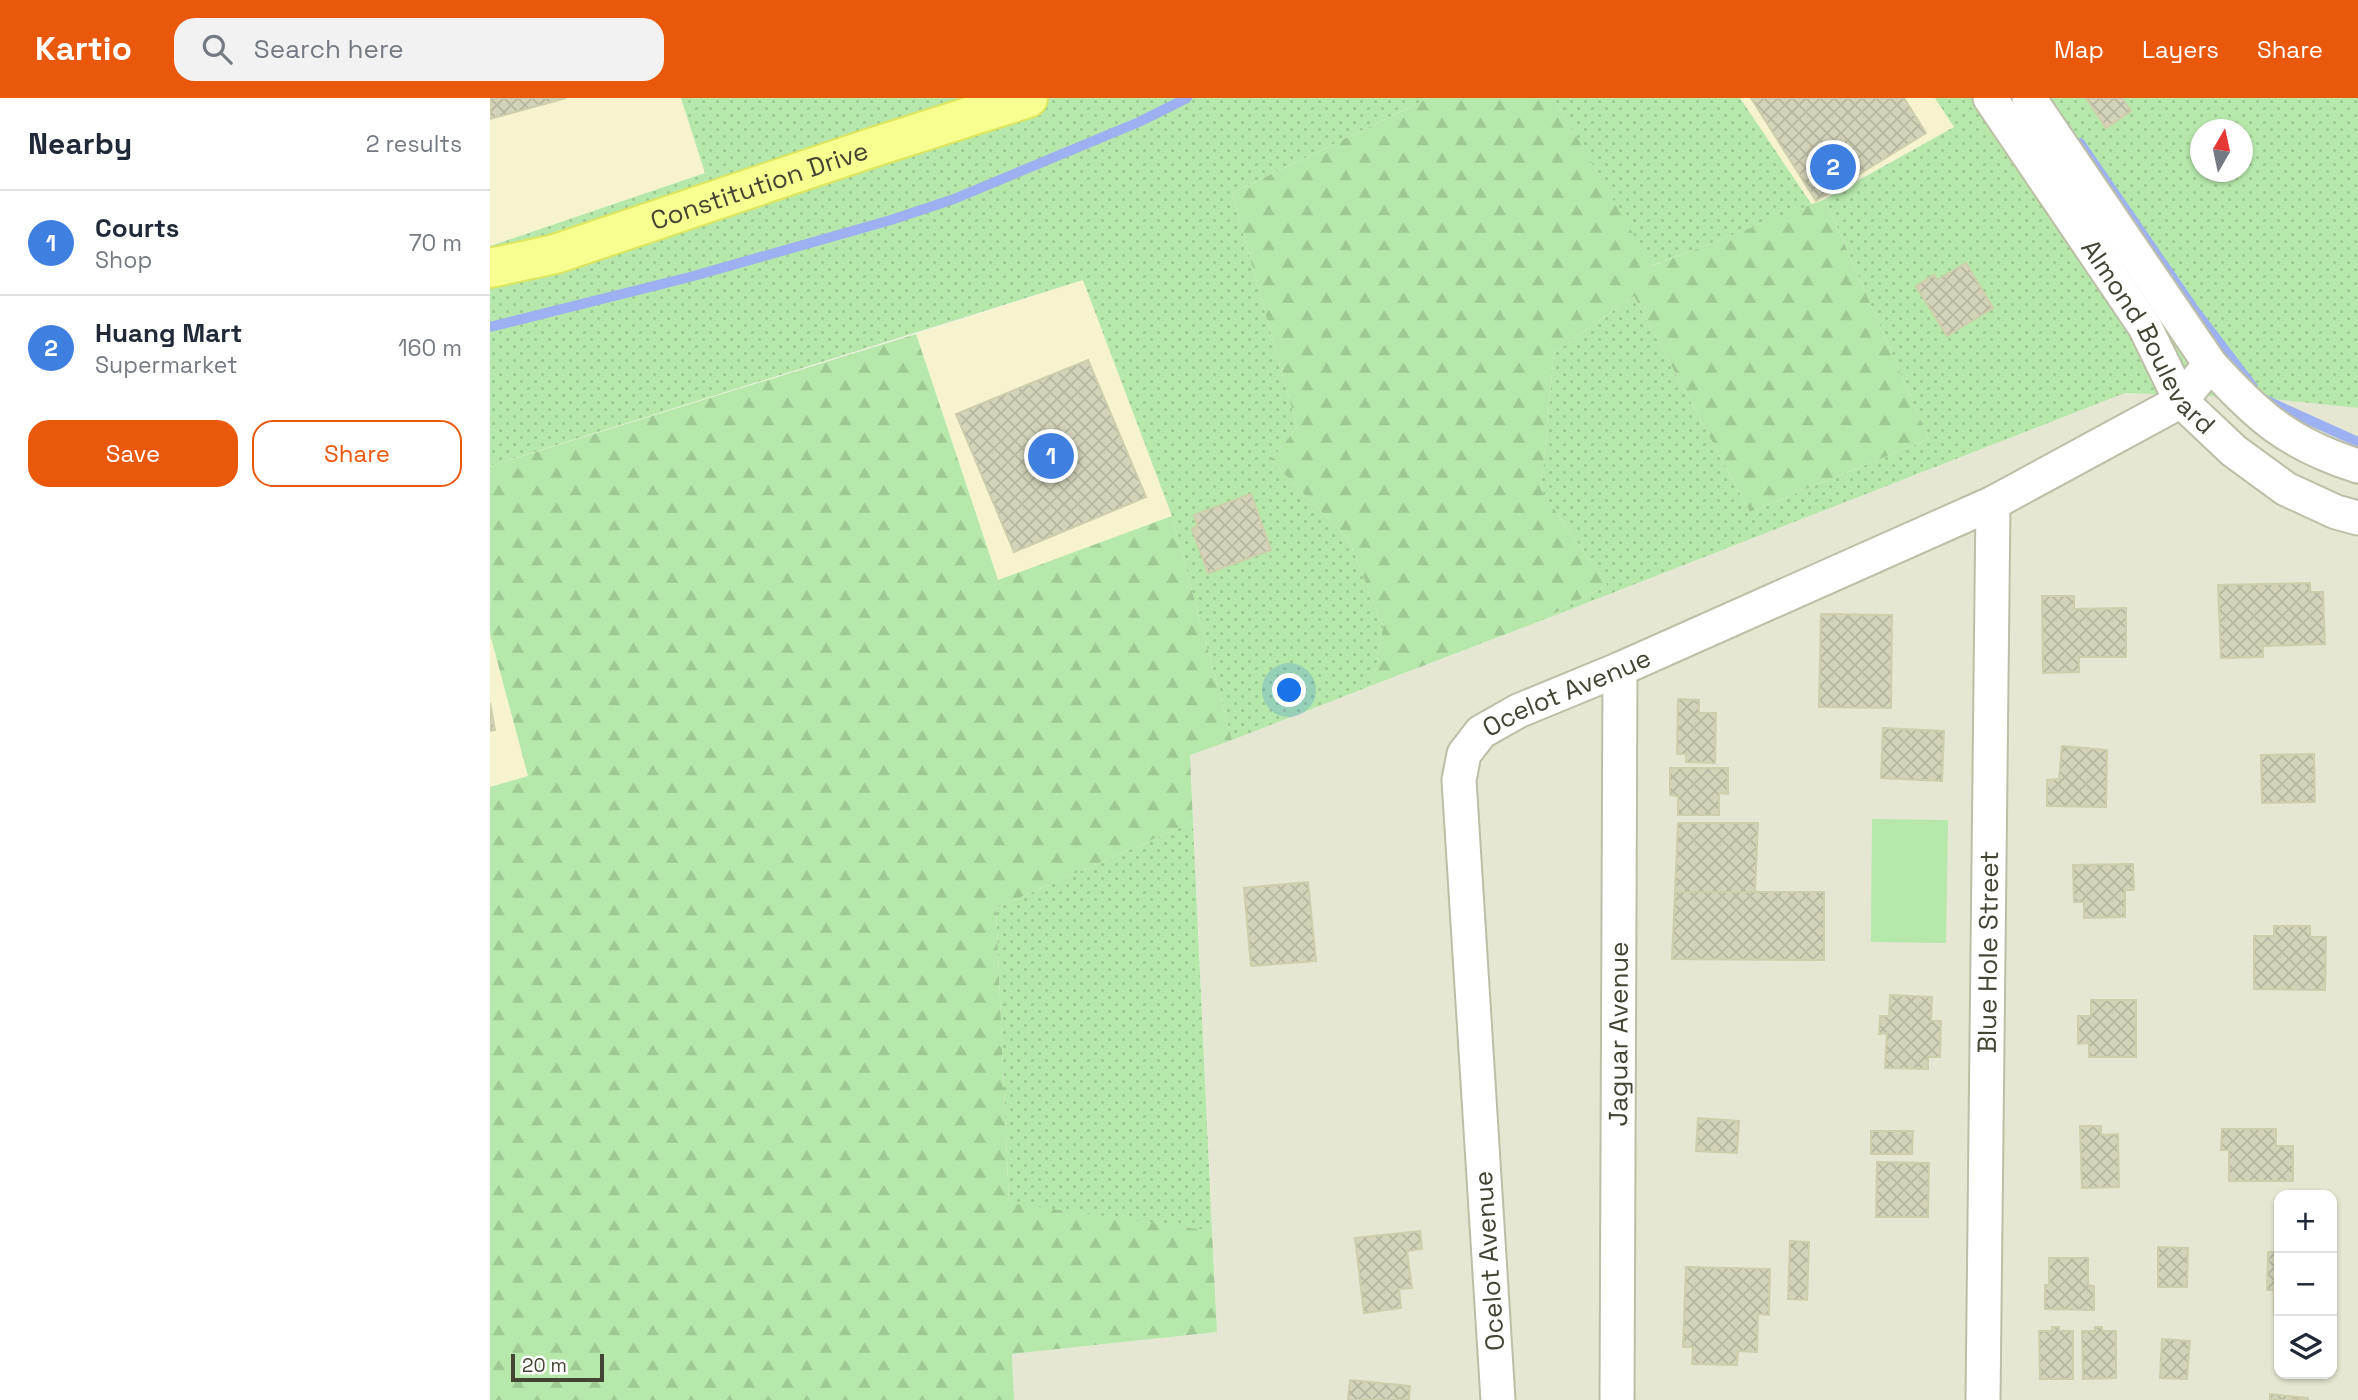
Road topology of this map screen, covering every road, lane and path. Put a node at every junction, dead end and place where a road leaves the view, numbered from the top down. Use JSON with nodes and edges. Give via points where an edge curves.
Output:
{"nodes":[{"id":1,"x":1028,"y":98,"type":"edge"},
{"id":2,"x":1990,"y":98,"type":"edge"},
{"id":3,"x":2029,"y":98,"type":"edge"},
{"id":4,"x":490,"y":268,"type":"edge"},
{"id":5,"x":2210,"y":364,"type":"junction"},
{"id":6,"x":2181,"y":401,"type":"junction"},
{"id":7,"x":2358,"y":466,"type":"edge"},
{"id":8,"x":1993,"y":503,"type":"junction"},
{"id":9,"x":2358,"y":518,"type":"edge"},
{"id":10,"x":1620,"y":669,"type":"junction"},
{"id":11,"x":1498,"y":1400,"type":"edge"},
{"id":12,"x":1617,"y":1400,"type":"edge"},
{"id":13,"x":1983,"y":1400,"type":"edge"}],
"edges":[{"from":1,"to":4,"type":"main road","name":"Constitution Drive","via":[[555,254]]},
{"from":2,"to":6,"type":"street","name":"Almond Boulevard","via":[[2145,327]]},
{"from":3,"to":5,"type":"street","name":"Almond Boulevard"},
{"from":5,"to":6,"type":"street","name":"Ocelot Avenue"},
{"from":5,"to":7,"type":"street","name":"Almond Boulevard","via":[[2279,431],[2326,456]]},
{"from":6,"to":8,"type":"street","name":"Ocelot Avenue"},
{"from":6,"to":9,"type":"street","name":"Almond Boulevard","via":[[2234,451],[2286,489]]},
{"from":8,"to":10,"type":"street","name":"Ocelot Avenue"},
{"from":8,"to":13,"type":"street","name":"Blue Hole Street"},
{"from":10,"to":11,"type":"street","name":"Ocelot Avenue","via":[[1518,711],[1480,732],[1464,754],[1459,780]]},
{"from":10,"to":12,"type":"street","name":"Jaguar Avenue"}]}
